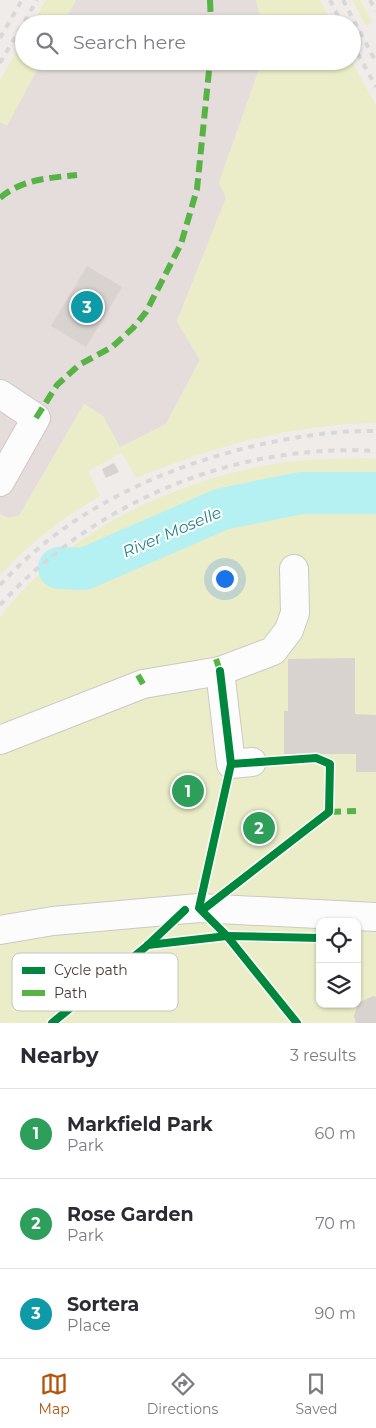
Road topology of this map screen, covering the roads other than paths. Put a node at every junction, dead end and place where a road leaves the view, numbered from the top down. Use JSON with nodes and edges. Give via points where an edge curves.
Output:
{"nodes":[{"id":1,"x":0,"y":394,"type":"edge"},
{"id":2,"x":0,"y":482,"type":"edge"},
{"id":3,"x":294,"y":569,"type":"dead end"},
{"id":4,"x":220,"y":671,"type":"junction"},
{"id":5,"x":0,"y":740,"type":"edge"},
{"id":6,"x":252,"y":762,"type":"dead end"},
{"id":7,"x":376,"y":917,"type":"edge"},
{"id":8,"x":0,"y":930,"type":"edge"}],
"edges":[{"from":1,"to":2,"type":"lane","via":[[36,418]]},
{"from":3,"to":4,"type":"lane","via":[[295,613],[289,630],[274,651]]},
{"from":4,"to":5,"type":"lane","via":[[143,684]]},
{"from":4,"to":6,"type":"lane","via":[[231,764]]},
{"from":7,"to":8,"type":"lane","via":[[199,908]]}]}
